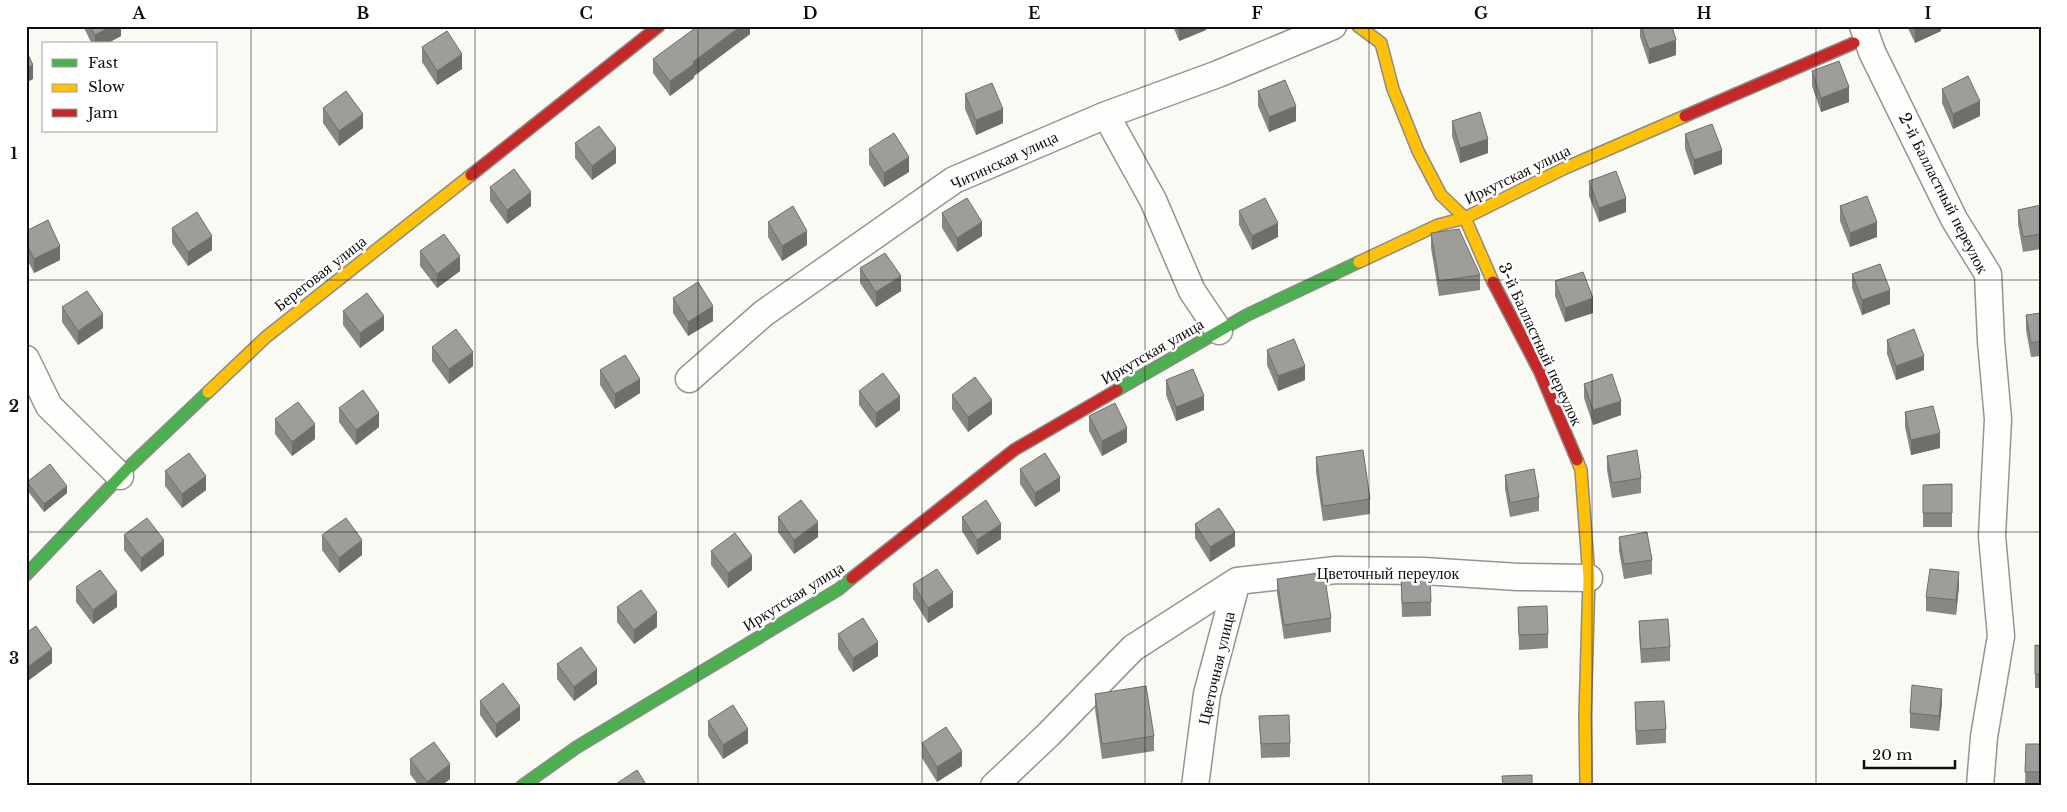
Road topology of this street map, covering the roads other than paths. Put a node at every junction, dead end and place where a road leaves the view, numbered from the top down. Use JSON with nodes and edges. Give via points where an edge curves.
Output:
{"nodes":[{"id":1,"x":659,"y":26,"type":"edge"},
{"id":2,"x":1333,"y":26,"type":"edge"},
{"id":3,"x":1358,"y":26,"type":"edge"},
{"id":4,"x":1859,"y":35,"type":"edge"},
{"id":5,"x":1106,"y":115,"type":"junction"},
{"id":6,"x":1466,"y":218,"type":"junction"},
{"id":7,"x":1219,"y":331,"type":"junction"},
{"id":8,"x":26,"y":359,"type":"edge"},
{"id":9,"x":689,"y":379,"type":"dead end"},
{"id":10,"x":120,"y":476,"type":"junction"},
{"id":11,"x":26,"y":574,"type":"edge"},
{"id":12,"x":1589,"y":578,"type":"junction"},
{"id":13,"x":1237,"y":581,"type":"junction"},
{"id":14,"x":522,"y":786,"type":"edge"},
{"id":15,"x":994,"y":786,"type":"edge"},
{"id":16,"x":1195,"y":786,"type":"edge"},
{"id":17,"x":1586,"y":786,"type":"edge"},
{"id":18,"x":1980,"y":786,"type":"edge"}],
"edges":[{"from":1,"to":10,"type":"street","name":"Береговая улица","via":[[266,337]]},
{"from":2,"to":5,"type":"street","name":"Читинская улица","via":[[1218,74]]},
{"from":3,"to":6,"type":"street","via":[[1381,43],[1393,89],[1418,151],[1441,195]]},
{"from":4,"to":6,"type":"street","name":"Иркутская улица","via":[[1565,168]]},
{"from":4,"to":18,"type":"street","name":"2-й Балластный переулок","via":[[1872,52],[1954,219],[1988,274],[1998,419],[1992,536],[2001,636],[1984,737]]},
{"from":5,"to":7,"type":"street","via":[[1153,200],[1192,291]]},
{"from":5,"to":9,"type":"street","name":"Читинская улица","via":[[954,180],[764,313]]},
{"from":6,"to":7,"type":"street","name":"Иркутская улица","via":[[1438,225]]},
{"from":6,"to":12,"type":"street","name":"3-й Балластный переулок","via":[[1493,281],[1540,372],[1581,470]]},
{"from":7,"to":14,"type":"street","name":"Иркутская улица","via":[[1014,450],[838,589],[577,747]]},
{"from":8,"to":10,"type":"street","via":[[49,406]]},
{"from":10,"to":11,"type":"street","name":"Береговая улица"},
{"from":12,"to":13,"type":"street","name":"Цветочный переулок","via":[[1336,570]]},
{"from":12,"to":17,"type":"street","name":"3-й Балластный переулок"},
{"from":13,"to":15,"type":"street","name":"Цветочный переулок","via":[[1133,648]]},
{"from":13,"to":16,"type":"street","name":"Цветочная улица","via":[[1207,694]]}]}
